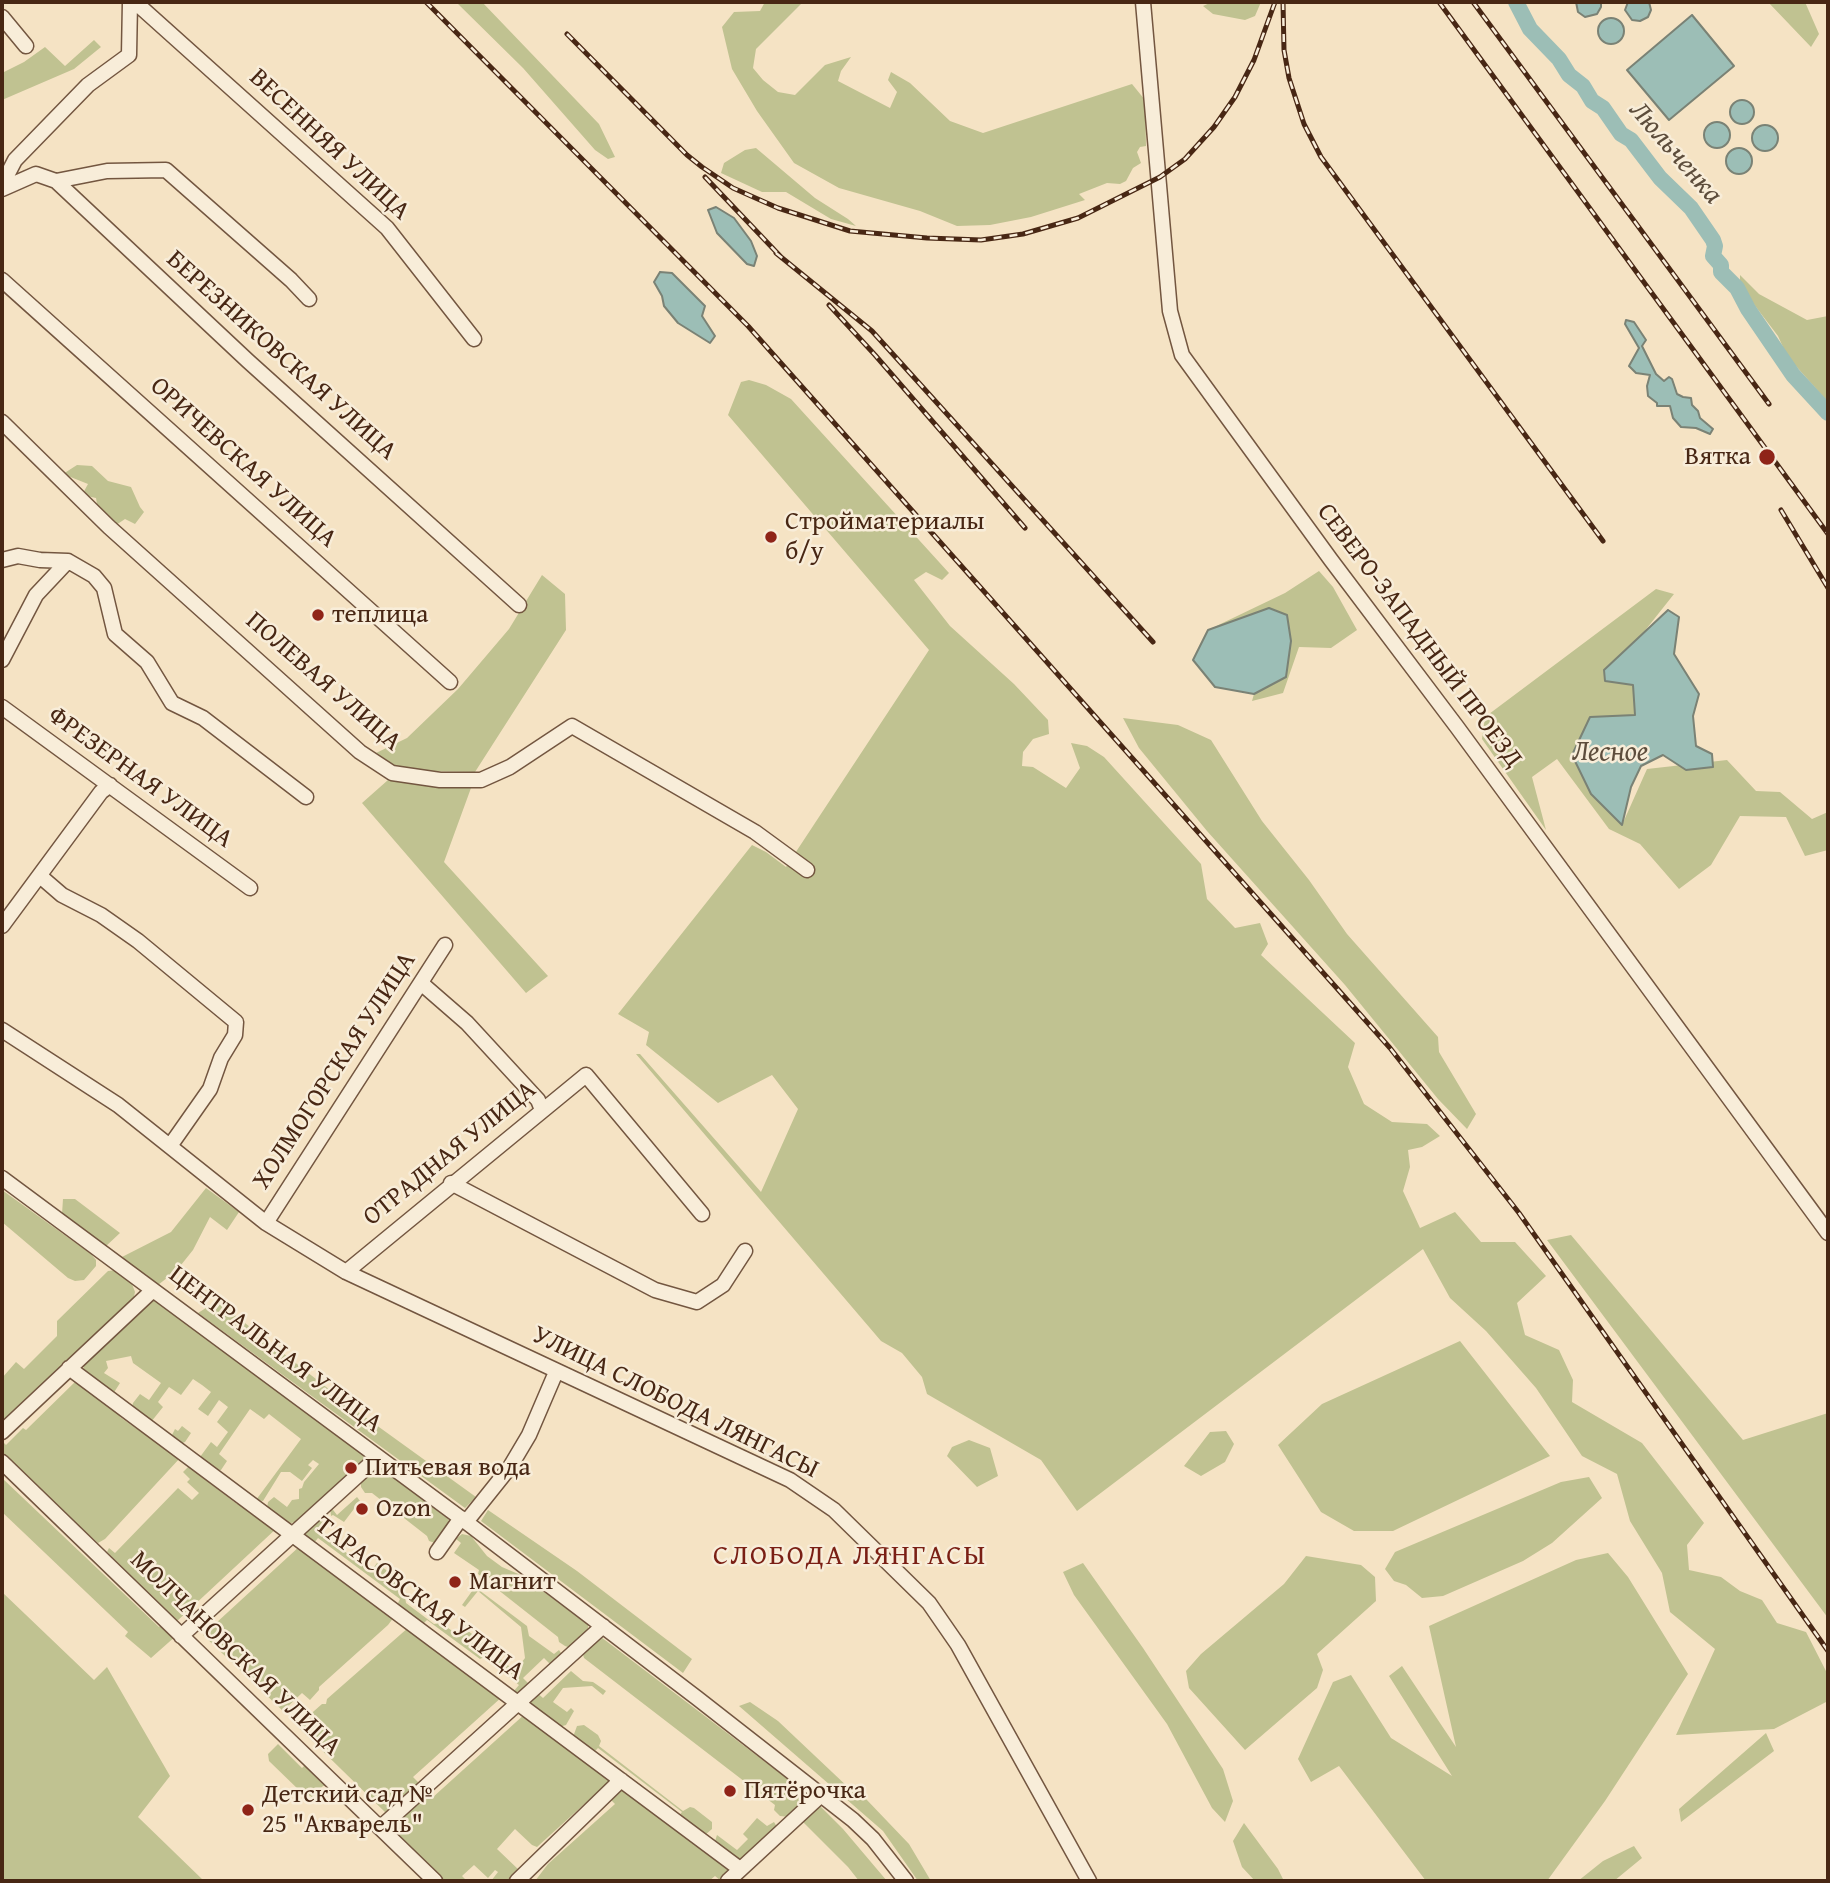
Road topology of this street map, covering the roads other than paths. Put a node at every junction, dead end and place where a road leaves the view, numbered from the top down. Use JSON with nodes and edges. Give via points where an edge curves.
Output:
{"nodes":[{"id":1,"x":130,"y":2,"type":"edge"},
{"id":2,"x":135,"y":2,"type":"edge"},
{"id":3,"x":1143,"y":2,"type":"edge"},
{"id":4,"x":2,"y":18,"type":"edge"},
{"id":5,"x":26,"y":46,"type":"dead end"},
{"id":6,"x":56,"y":181,"type":"junction"},
{"id":7,"x":2,"y":187,"type":"edge"},
{"id":8,"x":2,"y":280,"type":"edge"},
{"id":9,"x":309,"y":299,"type":"dead end"},
{"id":10,"x":474,"y":338,"type":"dead end"},
{"id":11,"x":2,"y":422,"type":"edge"},
{"id":12,"x":2,"y":561,"type":"edge"},
{"id":13,"x":68,"y":561,"type":"junction"},
{"id":14,"x":519,"y":605,"type":"dead end"},
{"id":15,"x":2,"y":660,"type":"edge"},
{"id":16,"x":450,"y":682,"type":"dead end"},
{"id":17,"x":2,"y":707,"type":"edge"},
{"id":18,"x":110,"y":785,"type":"junction"},
{"id":19,"x":306,"y":797,"type":"dead end"},
{"id":20,"x":807,"y":870,"type":"dead end"},
{"id":21,"x":40,"y":876,"type":"junction"},
{"id":22,"x":250,"y":888,"type":"dead end"},
{"id":23,"x":2,"y":926,"type":"edge"},
{"id":24,"x":446,"y":945,"type":"dead end"},
{"id":25,"x":421,"y":983,"type":"junction"},
{"id":26,"x":2,"y":1030,"type":"edge"},
{"id":27,"x":542,"y":1110,"type":"junction"},
{"id":28,"x":170,"y":1146,"type":"junction"},
{"id":29,"x":2,"y":1178,"type":"edge"},
{"id":30,"x":451,"y":1183,"type":"junction"},
{"id":31,"x":702,"y":1214,"type":"dead end"},
{"id":32,"x":266,"y":1223,"type":"junction"},
{"id":33,"x":1828,"y":1233,"type":"edge"},
{"id":34,"x":745,"y":1251,"type":"dead end"},
{"id":35,"x":346,"y":1272,"type":"junction"},
{"id":36,"x":153,"y":1290,"type":"junction"},
{"id":37,"x":69,"y":1368,"type":"junction"},
{"id":38,"x":556,"y":1372,"type":"junction"},
{"id":39,"x":2,"y":1432,"type":"edge"},
{"id":40,"x":378,"y":1457,"type":"junction"},
{"id":41,"x":2,"y":1462,"type":"edge"},
{"id":42,"x":463,"y":1520,"type":"junction"},
{"id":43,"x":293,"y":1535,"type":"junction"},
{"id":44,"x":437,"y":1552,"type":"dead end"},
{"id":45,"x":603,"y":1626,"type":"junction"},
{"id":46,"x":181,"y":1636,"type":"junction"},
{"id":47,"x":517,"y":1703,"type":"junction"},
{"id":48,"x":621,"y":1780,"type":"junction"},
{"id":49,"x":821,"y":1795,"type":"junction"},
{"id":50,"x":380,"y":1828,"type":"junction"},
{"id":51,"x":740,"y":1869,"type":"junction"},
{"id":52,"x":435,"y":1881,"type":"edge"},
{"id":53,"x":517,"y":1881,"type":"edge"},
{"id":54,"x":728,"y":1881,"type":"edge"},
{"id":55,"x":906,"y":1881,"type":"edge"},
{"id":56,"x":1089,"y":1881,"type":"edge"}],
"edges":[{"from":1,"to":7,"type":"street","via":[[129,55],[88,85],[15,160]]},
{"from":2,"to":10,"type":"street","name":"ВЕСЕННЯЯ УЛИЦА","via":[[387,228]]},
{"from":3,"to":33,"type":"street","name":"СЕВЕРО-ЗАПАДНЫЙ ПРОЕЗД","via":[[1170,311],[1182,355]]},
{"from":4,"to":5,"type":"street"},
{"from":6,"to":7,"type":"street","via":[[36,174]]},
{"from":6,"to":9,"type":"street","via":[[107,171],[166,170]]},
{"from":6,"to":14,"type":"street","name":"БЕРЕЗНИКОВСКАЯ УЛИЦА"},
{"from":8,"to":16,"type":"street","name":"ОРИЧЕВСКАЯ УЛИЦА"},
{"from":11,"to":20,"type":"street","name":"ПОЛЕВАЯ УЛИЦА","via":[[109,527],[360,751],[392,773],[481,780],[510,767],[572,726],[755,832]]},
{"from":12,"to":13,"type":"street","via":[[18,556]]},
{"from":13,"to":15,"type":"street","via":[[36,595]]},
{"from":13,"to":19,"type":"street","via":[[85,569],[104,588],[115,634],[147,662],[172,704],[203,718]]},
{"from":17,"to":18,"type":"street","name":"ФРЕЗЕРНАЯ УЛИЦА"},
{"from":18,"to":21,"type":"street"},
{"from":18,"to":22,"type":"street","name":"ФРЕЗЕРНАЯ УЛИЦА"},
{"from":21,"to":23,"type":"street"},
{"from":21,"to":28,"type":"street","via":[[138,942],[236,1022],[235,1035],[220,1058],[210,1089]]},
{"from":24,"to":25,"type":"street","name":"ХОЛМОГОРСКАЯ УЛИЦА"},
{"from":25,"to":27,"type":"street","via":[[467,1023]]},
{"from":25,"to":32,"type":"street","name":"ХОЛМОГОРСКАЯ УЛИЦА"},
{"from":26,"to":28,"type":"street","name":"УЛИЦА СЛОБОДА ЛЯНГАСЫ","via":[[118,1105]]},
{"from":27,"to":30,"type":"street","name":"ОТРАДНАЯ УЛИЦА"},
{"from":27,"to":31,"type":"street","name":"ОТРАДНАЯ УЛИЦА","via":[[586,1074]]},
{"from":28,"to":32,"type":"street","name":"УЛИЦА СЛОБОДА ЛЯНГАСЫ"},
{"from":29,"to":36,"type":"street","name":"ЦЕНТРАЛЬНАЯ УЛИЦА"},
{"from":30,"to":34,"type":"street","via":[[655,1290],[697,1302],[723,1285]]},
{"from":30,"to":35,"type":"street","name":"ОТРАДНАЯ УЛИЦА"},
{"from":32,"to":35,"type":"street","name":"УЛИЦА СЛОБОДА ЛЯНГАСЫ"},
{"from":35,"to":38,"type":"street","name":"УЛИЦА СЛОБОДА ЛЯНГАСЫ"},
{"from":36,"to":37,"type":"street"},
{"from":36,"to":40,"type":"street","name":"ЦЕНТРАЛЬНАЯ УЛИЦА"},
{"from":37,"to":39,"type":"street"},
{"from":37,"to":43,"type":"street","name":"ТАРАСОВСКАЯ УЛИЦА"},
{"from":38,"to":42,"type":"street","via":[[510,1466]]},
{"from":38,"to":56,"type":"street","name":"УЛИЦА СЛОБОДА ЛЯНГАСЫ","via":[[790,1480],[834,1510],[929,1603],[982,1688]]},
{"from":40,"to":42,"type":"street","name":"ЦЕНТРАЛЬНАЯ УЛИЦА"},
{"from":40,"to":43,"type":"street"},
{"from":41,"to":46,"type":"street","name":"МОЛЧАНОВСКАЯ УЛИЦА"},
{"from":42,"to":44,"type":"street"},
{"from":42,"to":45,"type":"street","name":"ЦЕНТРАЛЬНАЯ УЛИЦА"},
{"from":43,"to":46,"type":"street"},
{"from":43,"to":47,"type":"street","name":"ТАРАСОВСКАЯ УЛИЦА"},
{"from":45,"to":47,"type":"street"},
{"from":45,"to":49,"type":"street","name":"ЦЕНТРАЛЬНАЯ УЛИЦА"},
{"from":46,"to":50,"type":"street","name":"МОЛЧАНОВСКАЯ УЛИЦА"},
{"from":47,"to":48,"type":"street","name":"ТАРАСОВСКАЯ УЛИЦА"},
{"from":47,"to":50,"type":"street"},
{"from":48,"to":51,"type":"street","name":"ТАРАСОВСКАЯ УЛИЦА"},
{"from":48,"to":53,"type":"street"},
{"from":49,"to":51,"type":"street"},
{"from":49,"to":55,"type":"street","name":"ЦЕНТРАЛЬНАЯ УЛИЦА","via":[[873,1839]]},
{"from":50,"to":52,"type":"street","name":"МОЛЧАНОВСКАЯ УЛИЦА"},
{"from":51,"to":54,"type":"street"}]}
